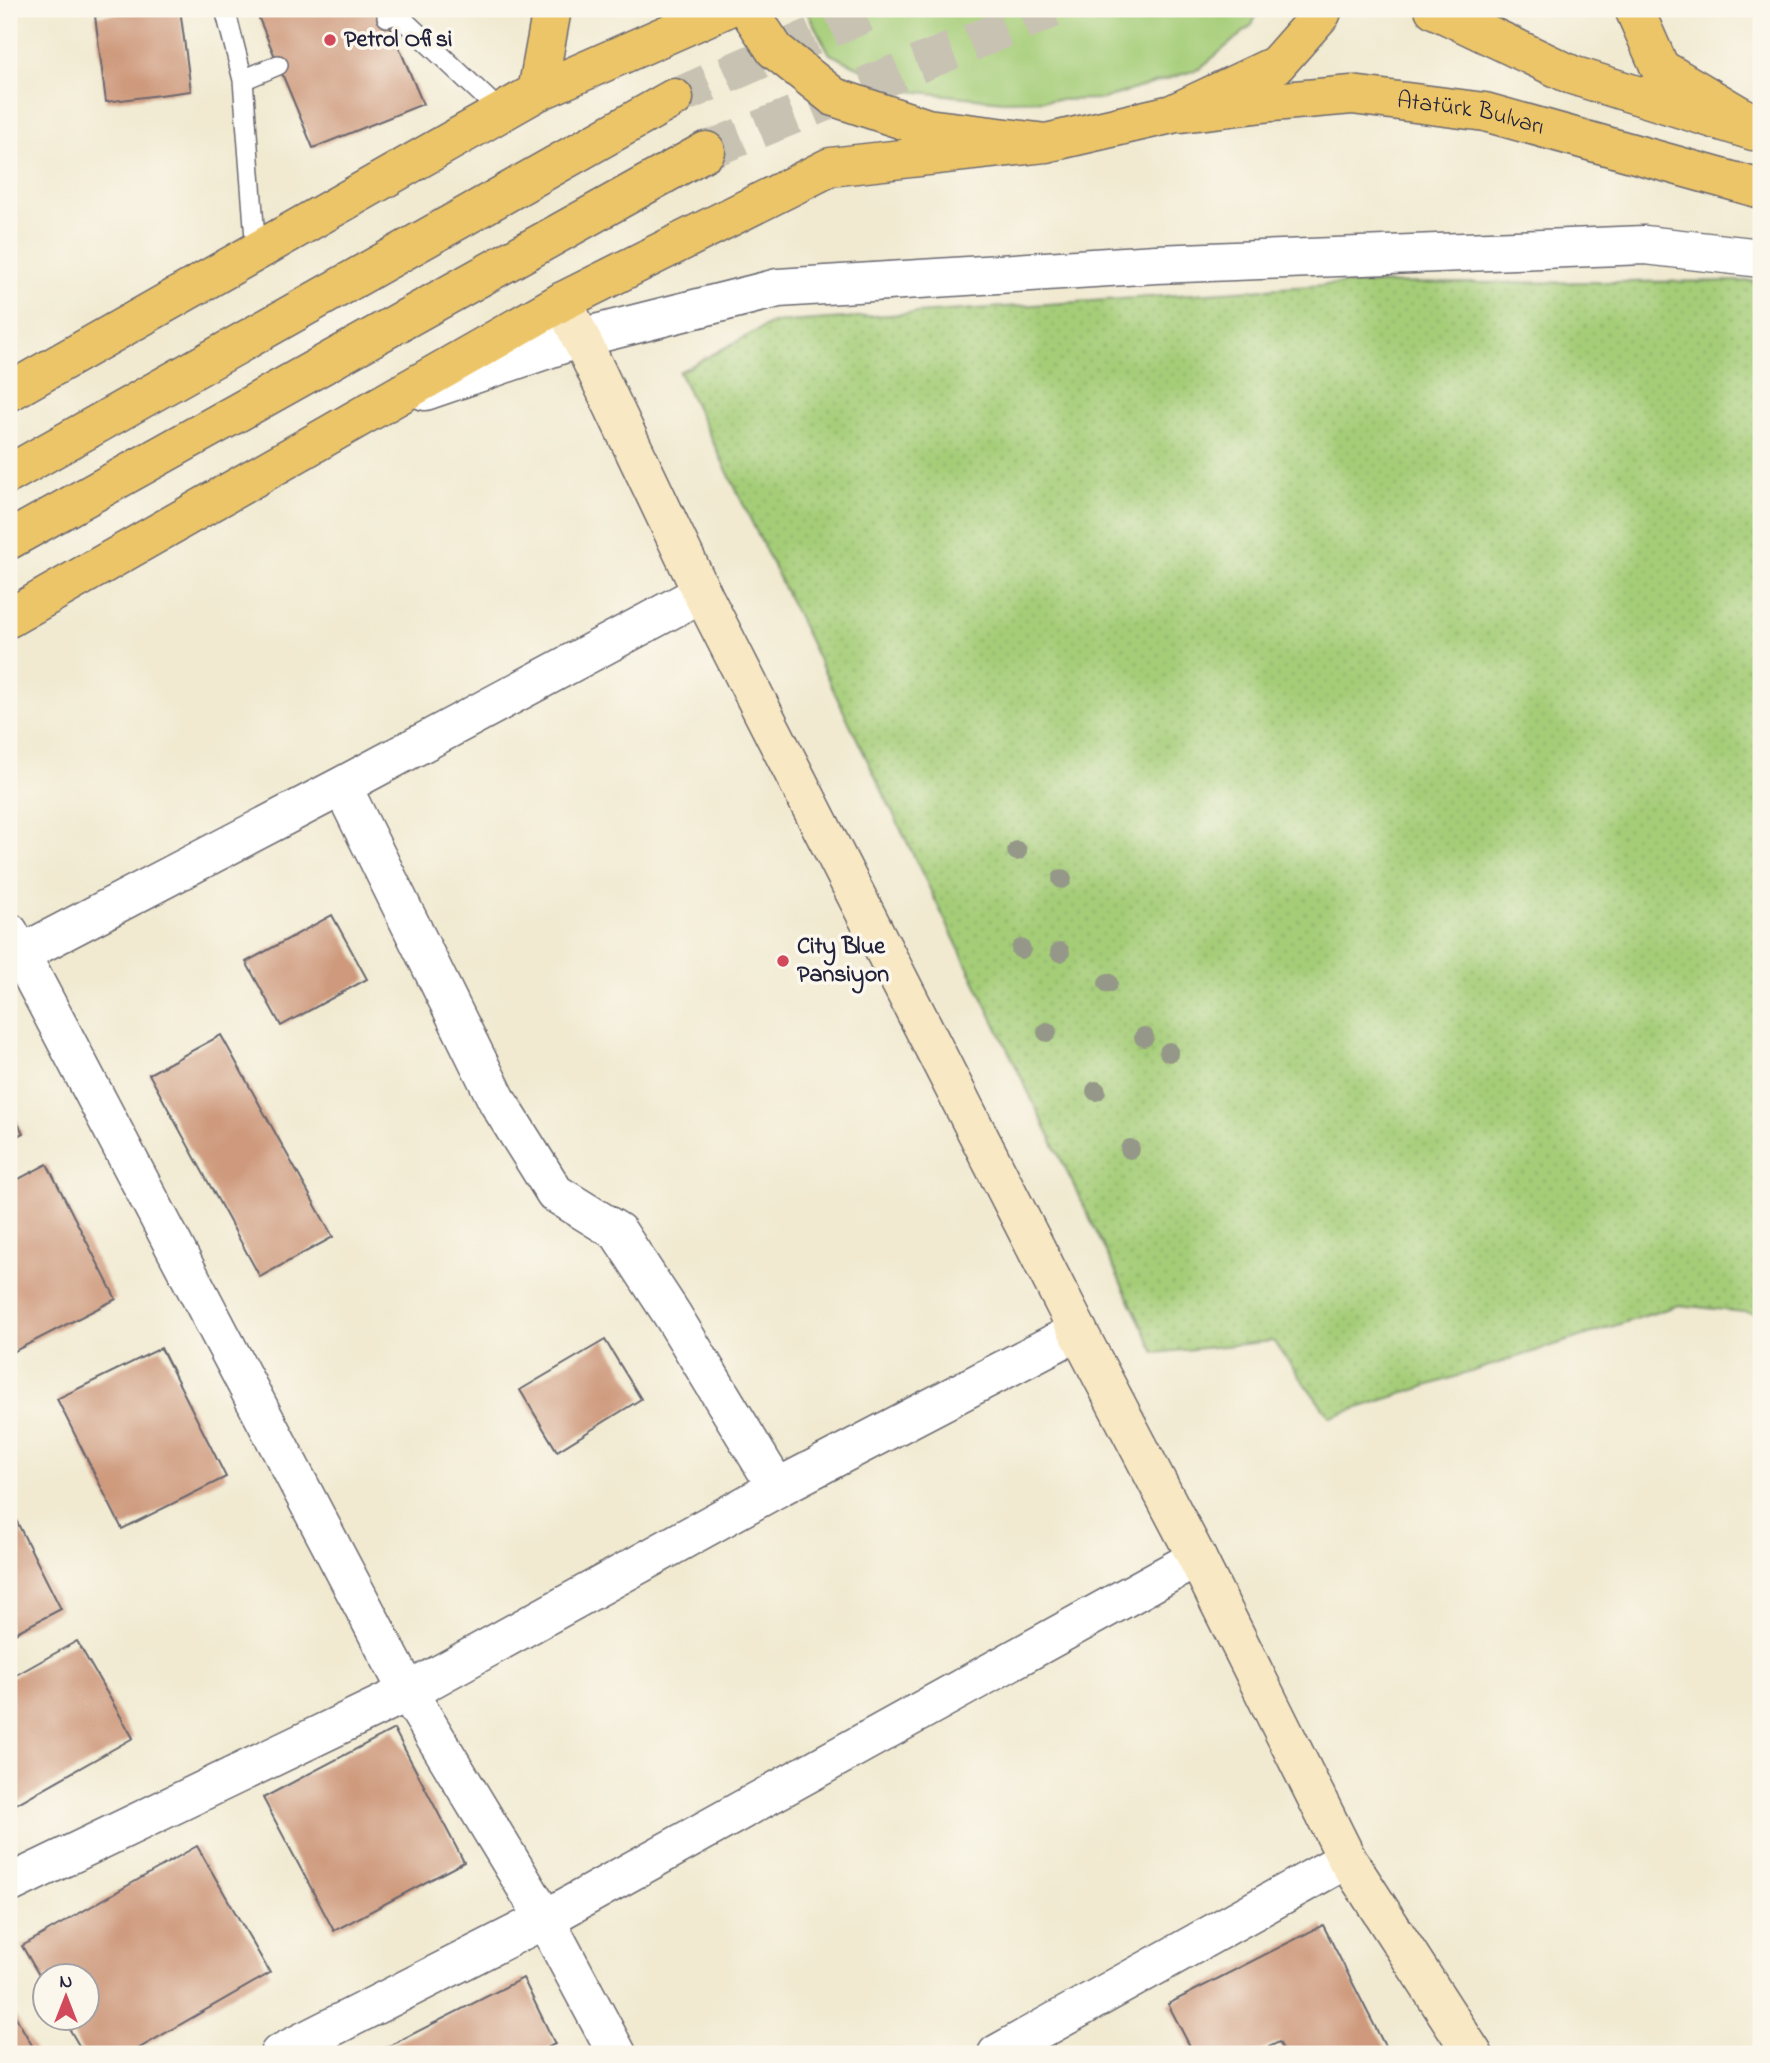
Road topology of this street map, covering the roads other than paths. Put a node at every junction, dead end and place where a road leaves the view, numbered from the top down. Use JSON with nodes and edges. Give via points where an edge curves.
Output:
{"nodes":[{"id":1,"x":225,"y":9,"type":"edge"},
{"id":2,"x":552,"y":9,"type":"edge"},
{"id":3,"x":725,"y":9,"type":"edge"},
{"id":4,"x":748,"y":9,"type":"edge"},
{"id":5,"x":1323,"y":9,"type":"edge"},
{"id":6,"x":1434,"y":9,"type":"edge"},
{"id":7,"x":1634,"y":9,"type":"edge"},
{"id":8,"x":393,"y":13,"type":"edge"},
{"id":9,"x":278,"y":65,"type":"dead end"},
{"id":10,"x":243,"y":80,"type":"junction"},
{"id":11,"x":537,"y":92,"type":"junction"},
{"id":12,"x":674,"y":98,"type":"tunnel mouth"},
{"id":13,"x":500,"y":112,"type":"junction"},
{"id":14,"x":1172,"y":114,"type":"junction"},
{"id":15,"x":1761,"y":128,"type":"edge"},
{"id":16,"x":1761,"y":134,"type":"edge"},
{"id":17,"x":1046,"y":143,"type":"junction"},
{"id":18,"x":706,"y":150,"type":"tunnel mouth"},
{"id":19,"x":1761,"y":189,"type":"edge"},
{"id":20,"x":256,"y":252,"type":"junction"},
{"id":21,"x":1761,"y":258,"type":"edge"},
{"id":22,"x":563,"y":301,"type":"junction"},
{"id":23,"x":580,"y":338,"type":"junction"},
{"id":24,"x":9,"y":392,"type":"edge"},
{"id":25,"x":380,"y":406,"type":"junction"},
{"id":26,"x":9,"y":474,"type":"edge"},
{"id":27,"x":9,"y":540,"type":"edge"},
{"id":28,"x":702,"y":593,"type":"junction"},
{"id":29,"x":9,"y":618,"type":"edge"},
{"id":30,"x":342,"y":786,"type":"junction"},
{"id":31,"x":12,"y":949,"type":"edge"},
{"id":32,"x":1078,"y":1331,"type":"junction"},
{"id":33,"x":777,"y":1488,"type":"junction"},
{"id":34,"x":1197,"y":1558,"type":"junction"},
{"id":35,"x":408,"y":1692,"type":"junction"},
{"id":36,"x":1347,"y":1860,"type":"junction"},
{"id":37,"x":9,"y":1884,"type":"edge"},
{"id":38,"x":545,"y":1919,"type":"junction"},
{"id":39,"x":279,"y":2054,"type":"edge"},
{"id":40,"x":617,"y":2054,"type":"edge"},
{"id":41,"x":997,"y":2054,"type":"edge"},
{"id":42,"x":1473,"y":2054,"type":"edge"}],
"edges":[{"from":1,"to":10,"type":"lane"},
{"from":2,"to":11,"type":"main road"},
{"from":3,"to":11,"type":"main road"},
{"from":4,"to":17,"type":"main road","via":[[775,50],[834,97],[927,128]]},
{"from":5,"to":14,"type":"main road","via":[[1276,65]]},
{"from":6,"to":16,"type":"main road","via":[[1572,75]]},
{"from":7,"to":15,"type":"main road","via":[[1660,68]]},
{"from":8,"to":13,"type":"lane"},
{"from":9,"to":10,"type":"lane"},
{"from":10,"to":20,"type":"lane"},
{"from":11,"to":13,"type":"main road"},
{"from":12,"to":26,"type":"main road"},
{"from":13,"to":20,"type":"main road"},
{"from":14,"to":17,"type":"main road"},
{"from":14,"to":19,"type":"main road","name":"Atatürk Bulvarı","via":[[1352,95],[1485,112]]},
{"from":17,"to":22,"type":"main road","via":[[830,167]]},
{"from":18,"to":27,"type":"main road"},
{"from":20,"to":24,"type":"main road"},
{"from":21,"to":23,"type":"street","via":[[1645,245],[1156,264],[778,288]]},
{"from":22,"to":23,"type":"street"},
{"from":22,"to":25,"type":"main road"},
{"from":23,"to":25,"type":"street"},
{"from":23,"to":28,"type":"street"},
{"from":25,"to":29,"type":"main road"},
{"from":28,"to":30,"type":"street"},
{"from":28,"to":32,"type":"street"},
{"from":30,"to":31,"type":"street"},
{"from":30,"to":33,"type":"street","via":[[498,1102],[555,1193],[618,1232]]},
{"from":31,"to":35,"type":"street"},
{"from":32,"to":33,"type":"street"},
{"from":32,"to":34,"type":"street"},
{"from":33,"to":35,"type":"street"},
{"from":34,"to":36,"type":"street"},
{"from":34,"to":38,"type":"street"},
{"from":35,"to":37,"type":"street"},
{"from":35,"to":38,"type":"street"},
{"from":36,"to":41,"type":"street"},
{"from":36,"to":42,"type":"street"},
{"from":38,"to":39,"type":"street"},
{"from":38,"to":40,"type":"street"}]}
